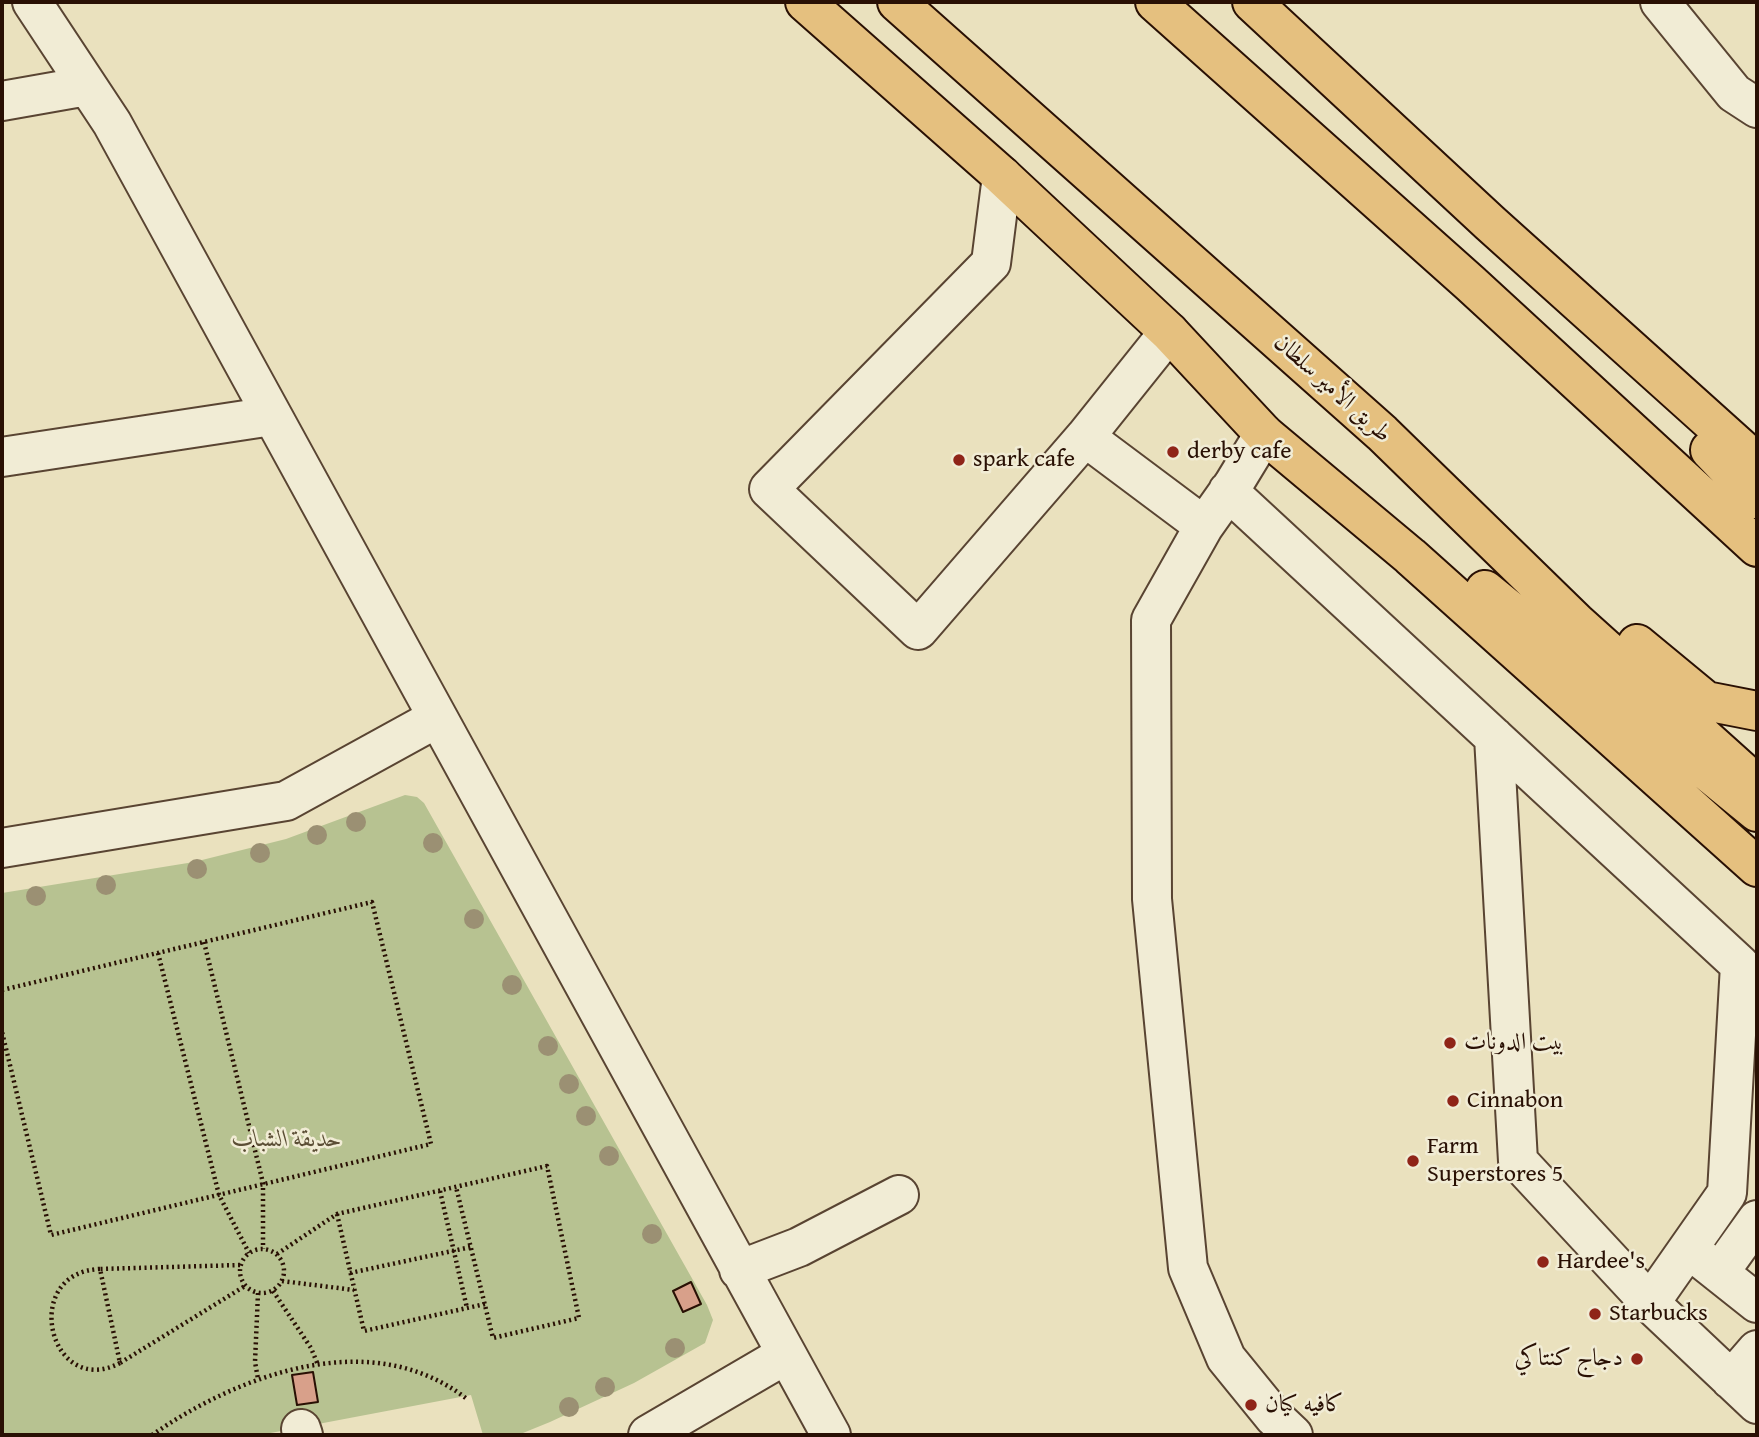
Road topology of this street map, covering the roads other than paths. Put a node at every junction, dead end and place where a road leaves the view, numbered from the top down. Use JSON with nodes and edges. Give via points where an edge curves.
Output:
{"nodes":[{"id":1,"x":32,"y":2,"type":"edge"},
{"id":2,"x":807,"y":2,"type":"edge"},
{"id":3,"x":897,"y":2,"type":"edge"},
{"id":4,"x":1155,"y":2,"type":"edge"},
{"id":5,"x":1252,"y":2,"type":"edge"},
{"id":6,"x":1660,"y":2,"type":"edge"},
{"id":7,"x":87,"y":86,"type":"junction"},
{"id":8,"x":2,"y":101,"type":"edge"},
{"id":9,"x":1757,"y":108,"type":"edge"},
{"id":10,"x":1002,"y":176,"type":"junction"},
{"id":11,"x":1490,"y":223,"type":"junction"},
{"id":12,"x":1470,"y":283,"type":"junction"},
{"id":13,"x":1169,"y":332,"type":"junction"},
{"id":14,"x":272,"y":416,"type":"junction"},
{"id":15,"x":1382,"y":433,"type":"junction"},
{"id":16,"x":1264,"y":434,"type":"junction"},
{"id":17,"x":1085,"y":437,"type":"junction"},
{"id":18,"x":2,"y":457,"type":"edge"},
{"id":19,"x":1757,"y":463,"type":"edge"},
{"id":20,"x":1228,"y":491,"type":"junction"},
{"id":21,"x":1757,"y":499,"type":"edge"},
{"id":22,"x":1204,"y":526,"type":"junction"},
{"id":23,"x":1757,"y":547,"type":"edge"},
{"id":24,"x":1757,"y":576,"type":"edge"},
{"id":25,"x":1757,"y":711,"type":"edge"},
{"id":26,"x":438,"y":718,"type":"junction"},
{"id":27,"x":1494,"y":737,"type":"junction"},
{"id":28,"x":1757,"y":785,"type":"edge"},
{"id":29,"x":1757,"y":812,"type":"edge"},
{"id":30,"x":2,"y":848,"type":"edge"},
{"id":31,"x":1757,"y":867,"type":"edge"},
{"id":32,"x":899,"y":1195,"type":"dead end"},
{"id":33,"x":1757,"y":1220,"type":"edge"},
{"id":34,"x":1689,"y":1249,"type":"junction"},
{"id":35,"x":739,"y":1270,"type":"junction"},
{"id":36,"x":1719,"y":1273,"type":"junction"},
{"id":37,"x":1650,"y":1303,"type":"junction"},
{"id":38,"x":1757,"y":1303,"type":"edge"},
{"id":39,"x":1757,"y":1350,"type":"edge"},
{"id":40,"x":785,"y":1355,"type":"junction"},
{"id":41,"x":1744,"y":1392,"type":"edge"},
{"id":42,"x":648,"y":1435,"type":"edge"},
{"id":43,"x":831,"y":1435,"type":"edge"},
{"id":44,"x":1293,"y":1435,"type":"edge"}],
"edges":[{"from":1,"to":7,"type":"street"},
{"from":2,"to":10,"type":"main road"},
{"from":3,"to":15,"type":"main road","name":"طريق الأمير سلطان"},
{"from":4,"to":12,"type":"main road"},
{"from":5,"to":11,"type":"main road"},
{"from":6,"to":9,"type":"street","via":[[1734,93]]},
{"from":7,"to":8,"type":"street"},
{"from":7,"to":14,"type":"street","via":[[112,123]]},
{"from":10,"to":13,"type":"main road"},
{"from":10,"to":17,"type":"street","via":[[991,263],[769,489],[918,630]]},
{"from":11,"to":19,"type":"main road"},
{"from":11,"to":21,"type":"main road"},
{"from":12,"to":23,"type":"main road"},
{"from":12,"to":24,"type":"main road","via":[[1600,427]]},
{"from":13,"to":16,"type":"main road"},
{"from":13,"to":17,"type":"street"},
{"from":13,"to":29,"type":"main road"},
{"from":14,"to":18,"type":"street"},
{"from":14,"to":26,"type":"street"},
{"from":15,"to":25,"type":"main road","via":[[1706,701]]},
{"from":15,"to":28,"type":"main road","name":"طريق الأمير سلطان","via":[[1576,622]]},
{"from":16,"to":20,"type":"street"},
{"from":16,"to":31,"type":"main road","via":[[1410,556]]},
{"from":17,"to":22,"type":"street"},
{"from":20,"to":22,"type":"street"},
{"from":20,"to":27,"type":"street"},
{"from":22,"to":44,"type":"street","via":[[1151,620],[1152,900],[1188,1268],[1227,1357]]},
{"from":26,"to":30,"type":"street","via":[[286,801]]},
{"from":26,"to":35,"type":"street"},
{"from":27,"to":34,"type":"street","via":[[1740,965],[1727,1193]]},
{"from":27,"to":37,"type":"street","via":[[1518,1161]]},
{"from":32,"to":35,"type":"street","via":[[799,1247]]},
{"from":33,"to":36,"type":"street"},
{"from":34,"to":36,"type":"street"},
{"from":34,"to":37,"type":"street"},
{"from":35,"to":40,"type":"street"},
{"from":36,"to":38,"type":"street"},
{"from":37,"to":41,"type":"street"},
{"from":39,"to":41,"type":"street"},
{"from":40,"to":42,"type":"street"},
{"from":40,"to":43,"type":"street"}]}
